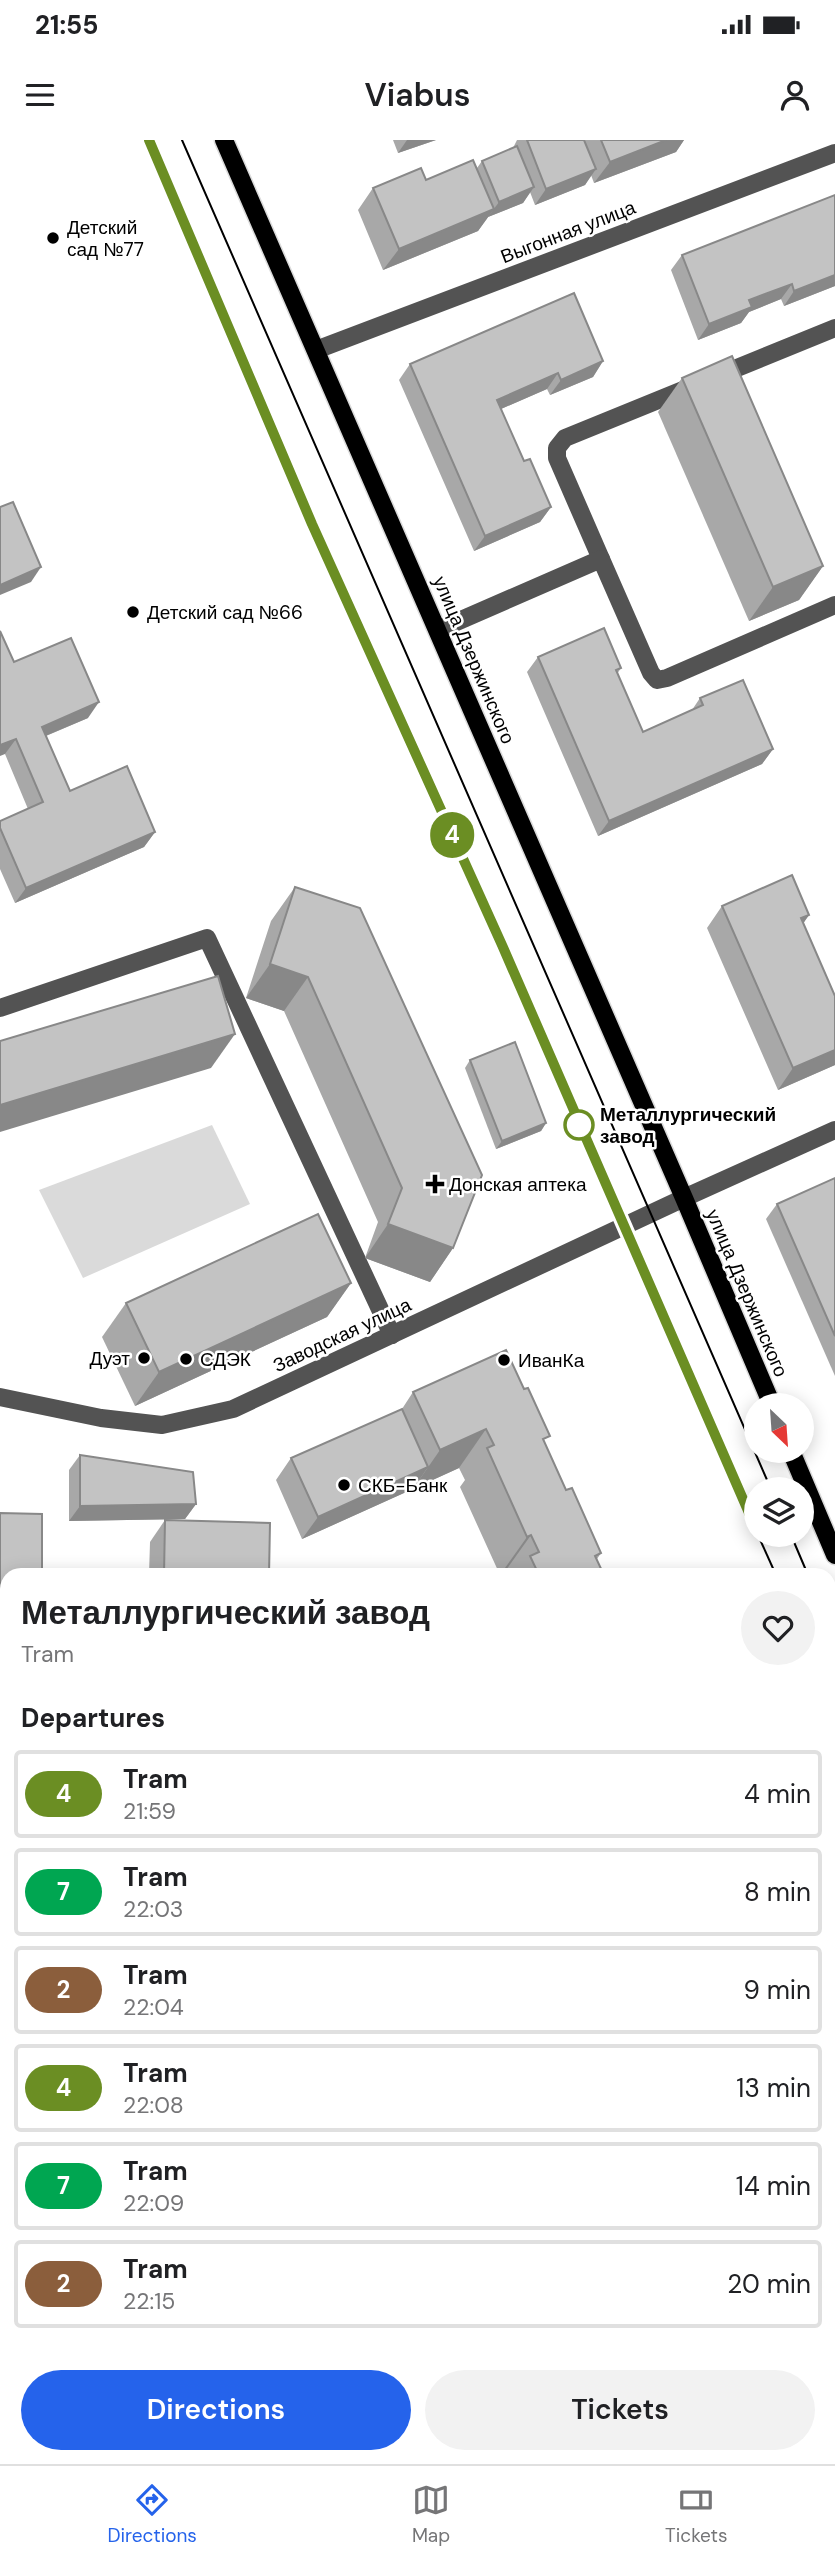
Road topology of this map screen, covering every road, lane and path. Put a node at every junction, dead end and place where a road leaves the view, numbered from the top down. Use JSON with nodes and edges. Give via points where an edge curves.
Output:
{"nodes":[{"id":1,"x":224,"y":140,"type":"edge"},
{"id":2,"x":835,"y":153,"type":"edge"},
{"id":3,"x":835,"y":328,"type":"edge"},
{"id":4,"x":316,"y":350,"type":"junction"},
{"id":5,"x":601,"y":559,"type":"junction"},
{"id":6,"x":835,"y":605,"type":"edge"},
{"id":7,"x":438,"y":630,"type":"junction"},
{"id":8,"x":0,"y":1008,"type":"edge"},
{"id":9,"x":835,"y":1130,"type":"edge"},
{"id":10,"x":684,"y":1198,"type":"junction"},
{"id":11,"x":392,"y":1335,"type":"junction"},
{"id":12,"x":767,"y":1393,"type":"edge"},
{"id":13,"x":0,"y":1397,"type":"edge"},
{"id":14,"x":796,"y":1463,"type":"edge"},
{"id":15,"x":835,"y":1555,"type":"edge"}],
"edges":[{"from":1,"to":4,"type":"main road","name":"улица Дзержинского"},
{"from":2,"to":4,"type":"street","name":"Выгонная улица"},
{"from":3,"to":5,"type":"street","via":[[565,438],[557,447],[557,458]]},
{"from":4,"to":7,"type":"main road","name":"улица Дзержинского"},
{"from":5,"to":6,"type":"street","via":[[657,680]]},
{"from":5,"to":7,"type":"street"},
{"from":7,"to":10,"type":"main road","name":"улица Дзержинского"},
{"from":8,"to":11,"type":"street","via":[[207,939]]},
{"from":9,"to":10,"type":"street","name":"улица Дзержинского"},
{"from":10,"to":11,"type":"street","name":"Заводская улица"},
{"from":10,"to":12,"type":"main road","name":"улица Дзержинского"},
{"from":11,"to":13,"type":"street","name":"Заводская улица","via":[[233,1409],[163,1425],[101,1418]]},
{"from":14,"to":15,"type":"main road"}]}
